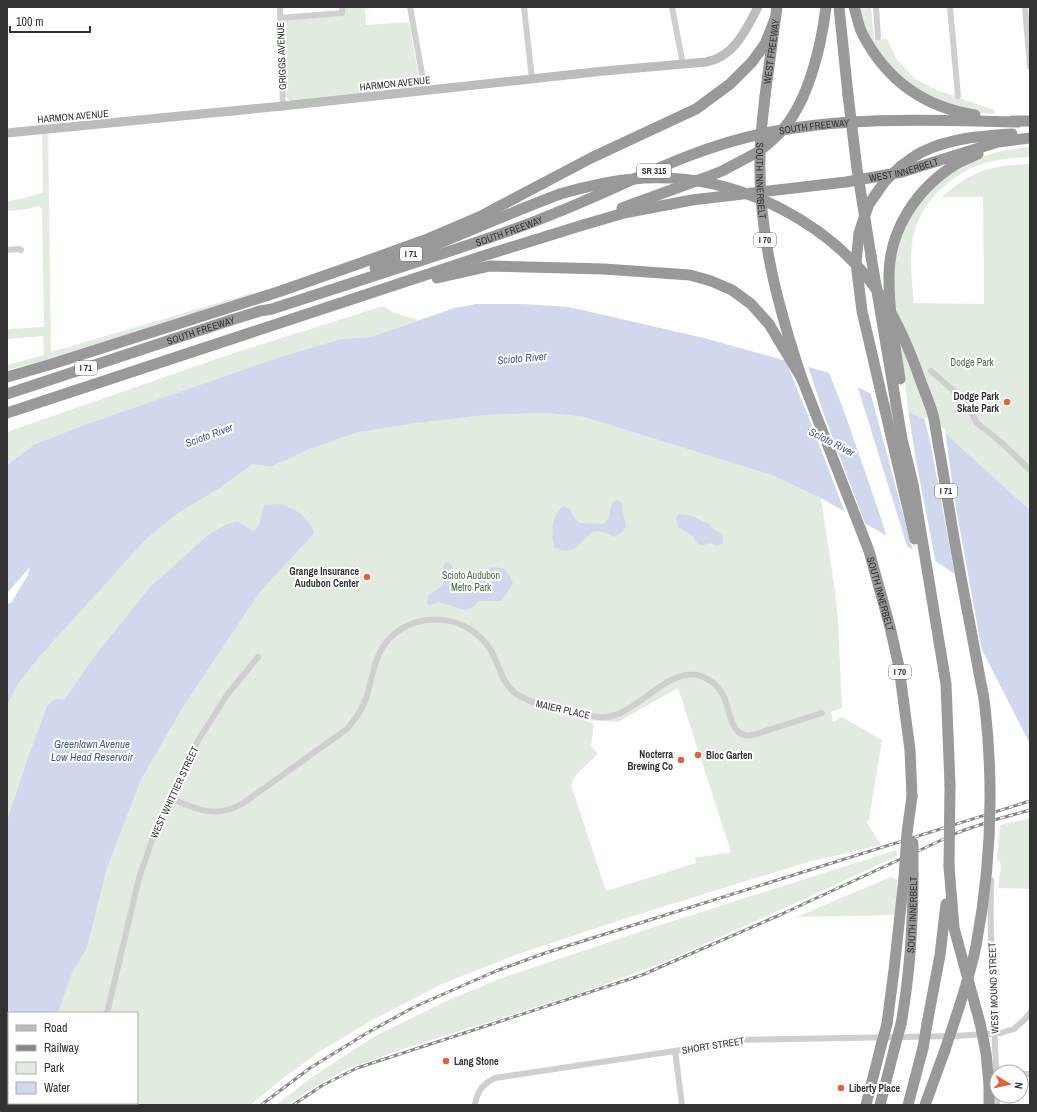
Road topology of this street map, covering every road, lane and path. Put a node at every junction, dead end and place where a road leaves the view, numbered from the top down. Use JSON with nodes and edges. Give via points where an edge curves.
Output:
{"nodes":[{"id":1,"x":280,"y":7,"type":"edge"},
{"id":2,"x":342,"y":7,"type":"edge"},
{"id":3,"x":410,"y":7,"type":"edge"},
{"id":4,"x":524,"y":7,"type":"edge"},
{"id":5,"x":672,"y":7,"type":"edge"},
{"id":6,"x":758,"y":7,"type":"edge"},
{"id":7,"x":777,"y":7,"type":"edge"},
{"id":8,"x":826,"y":7,"type":"edge"},
{"id":9,"x":839,"y":7,"type":"edge"},
{"id":10,"x":854,"y":7,"type":"edge"},
{"id":11,"x":876,"y":7,"type":"edge"},
{"id":12,"x":950,"y":7,"type":"edge"},
{"id":13,"x":1025,"y":7,"type":"edge"},
{"id":14,"x":280,"y":18,"type":"junction"},
{"id":15,"x":775,"y":19,"type":"junction"},
{"id":16,"x":878,"y":37,"type":"dead end"},
{"id":17,"x":683,"y":65,"type":"junction"},
{"id":18,"x":1030,"y":67,"type":"edge"},
{"id":19,"x":532,"y":79,"type":"junction"},
{"id":20,"x":425,"y":90,"type":"junction"},
{"id":21,"x":765,"y":96,"type":"joint"},
{"id":22,"x":958,"y":96,"type":"dead end"},
{"id":23,"x":283,"y":106,"type":"junction"},
{"id":24,"x":1030,"y":121,"type":"edge"},
{"id":25,"x":1018,"y":122,"type":"junction"},
{"id":26,"x":7,"y":133,"type":"edge"},
{"id":27,"x":1030,"y":133,"type":"edge"},
{"id":28,"x":1030,"y":138,"type":"edge"},
{"id":29,"x":774,"y":190,"type":"joint"},
{"id":30,"x":560,"y":232,"type":"junction"},
{"id":31,"x":7,"y":250,"type":"edge"},
{"id":32,"x":21,"y":250,"type":"dead end"},
{"id":33,"x":346,"y":301,"type":"junction"},
{"id":34,"x":260,"y":311,"type":"junction"},
{"id":35,"x":52,"y":364,"type":"junction"},
{"id":36,"x":931,"y":371,"type":"dead end"},
{"id":37,"x":7,"y":377,"type":"edge"},
{"id":38,"x":802,"y":379,"type":"junction"},
{"id":39,"x":7,"y":385,"type":"edge"},
{"id":40,"x":7,"y":394,"type":"edge"},
{"id":41,"x":7,"y":414,"type":"edge"},
{"id":42,"x":907,"y":455,"type":"junction"},
{"id":43,"x":1030,"y":470,"type":"edge"},
{"id":44,"x":933,"y":602,"type":"junction"},
{"id":45,"x":258,"y":657,"type":"dead end"},
{"id":46,"x":822,"y":713,"type":"dead end"},
{"id":47,"x":170,"y":798,"type":"junction"},
{"id":48,"x":949,"y":866,"type":"junction"},
{"id":49,"x":991,"y":870,"type":"dead end"},
{"id":50,"x":909,"y":876,"type":"junction"},
{"id":51,"x":107,"y":1012,"type":"edge"},
{"id":52,"x":1030,"y":1013,"type":"edge"},
{"id":53,"x":994,"y":1033,"type":"junction"},
{"id":54,"x":675,"y":1051,"type":"junction"},
{"id":55,"x":995,"y":1064,"type":"edge"},
{"id":56,"x":939,"y":1066,"type":"junction"},
{"id":57,"x":474,"y":1105,"type":"edge"},
{"id":58,"x":682,"y":1105,"type":"edge"},
{"id":59,"x":866,"y":1105,"type":"edge"},
{"id":60,"x":880,"y":1105,"type":"edge"},
{"id":61,"x":908,"y":1105,"type":"edge"},
{"id":62,"x":925,"y":1105,"type":"edge"},
{"id":63,"x":934,"y":1105,"type":"edge"},
{"id":64,"x":989,"y":1105,"type":"edge"}],
"edges":[{"from":1,"to":14,"type":"street","name":"GRIGGS AVENUE"},
{"from":2,"to":14,"type":"street","via":[[342,13]]},
{"from":3,"to":20,"type":"street"},
{"from":4,"to":19,"type":"street"},
{"from":5,"to":17,"type":"street"},
{"from":6,"to":17,"type":"main road","name":"HARMON AVENUE","via":[[740,38],[728,52],[714,61]]},
{"from":7,"to":15,"type":"highway","name":"WEST FREEWAY","number":"I 70"},
{"from":8,"to":30,"type":"highway","bridge":true,"via":[[810,83],[793,118],[773,140],[758,152],[722,171]]},
{"from":9,"to":42,"type":"highway","bridge":true,"via":[[856,162],[902,439]]},
{"from":10,"to":25,"type":"highway","via":[[862,32],[878,60],[914,94],[946,109]]},
{"from":11,"to":16,"type":"street"},
{"from":12,"to":22,"type":"street"},
{"from":13,"to":18,"type":"street"},
{"from":14,"to":23,"type":"street","name":"GRIGGS AVENUE"},
{"from":15,"to":21,"type":"highway","name":"WEST FREEWAY","number":"I 70"},
{"from":15,"to":35,"type":"highway","via":[[765,44],[752,62],[730,84],[696,109],[591,158],[479,217],[425,240],[281,291]]},
{"from":17,"to":19,"type":"main road","name":"HARMON AVENUE"},
{"from":19,"to":20,"type":"main road","name":"HARMON AVENUE"},
{"from":20,"to":23,"type":"main road","name":"HARMON AVENUE"},
{"from":21,"to":38,"type":"highway","name":"SOUTH INNERBELT","number":"I 70","bridge":true,"via":[[760,156],[766,246],[778,302]]},
{"from":23,"to":26,"type":"main road","name":"HARMON AVENUE"},
{"from":24,"to":25,"type":"highway","number":"SR 315"},
{"from":25,"to":34,"type":"highway","name":"SOUTH FREEWAY","number":"SR 315","via":[[886,120],[822,124],[762,134],[701,151],[584,202],[492,237]]},
{"from":27,"to":44,"type":"highway","bridge":true,"via":[[983,136],[944,143],[920,153],[885,181],[869,204],[859,233],[856,263],[862,311],[912,525]]},
{"from":28,"to":29,"type":"highway","name":"WEST INNERBELT","via":[[998,142],[902,172],[846,182]]},
{"from":28,"to":42,"type":"highway","via":[[982,152],[957,164],[931,182],[911,205],[898,230],[888,278],[908,439]]},
{"from":29,"to":30,"type":"highway","name":"SOUTH FREEWAY","via":[[669,204]]},
{"from":30,"to":33,"type":"highway","name":"SOUTH FREEWAY"},
{"from":31,"to":32,"type":"street"},
{"from":33,"to":38,"type":"highway","number":"I 71","bridge":true,"via":[[490,266],[690,275],[722,285],[743,297],[769,324]]},
{"from":33,"to":41,"type":"highway","name":"SOUTH FREEWAY","number":"I 71"},
{"from":34,"to":40,"type":"highway","name":"SOUTH FREEWAY","number":"I 71"},
{"from":34,"to":56,"type":"highway","number":"I 71","bridge":true,"via":[[271,304],[381,266],[560,194],[599,184],[645,178],[701,182],[732,189],[771,204],[813,228],[842,252],[875,288],[898,326],[933,414],[985,704],[991,789],[984,898],[976,947]]},
{"from":35,"to":37,"type":"highway"},
{"from":35,"to":39,"type":"highway"},
{"from":36,"to":43,"type":"street","via":[[966,404],[977,423]]},
{"from":38,"to":50,"type":"highway","name":"SOUTH INNERBELT","number":"I 70","bridge":true,"via":[[869,551],[899,667],[910,750],[912,796]]},
{"from":42,"to":44,"type":"highway"},
{"from":44,"to":48,"type":"highway","bridge":true,"via":[[946,684],[950,786]]},
{"from":45,"to":47,"type":"street","name":"WEST WHITTIER STREET","via":[[206,728]]},
{"from":46,"to":47,"type":"street","name":"MAIER PLACE","via":[[744,736],[735,728],[724,698],[715,685],[705,678],[692,675],[682,675],[671,680],[625,710],[609,717],[599,718],[544,705],[526,700],[508,686],[490,650],[474,631],[452,621],[426,619],[395,633],[384,645],[376,660],[366,699],[357,717],[347,729],[242,804],[222,812],[208,812]]},
{"from":47,"to":51,"type":"street","name":"WEST WHITTIER STREET","via":[[151,840],[139,878]]},
{"from":48,"to":61,"type":"highway","bridge":true,"via":[[944,926],[923,1048]]},
{"from":48,"to":64,"type":"highway","bridge":true,"via":[[954,928],[986,1053]]},
{"from":49,"to":53,"type":"street","name":"WEST MOUND STREET"},
{"from":50,"to":59,"type":"highway","bridge":true,"via":[[887,1024]]},
{"from":50,"to":60,"type":"highway","name":"SOUTH INNERBELT","number":"I 70","bridge":true,"via":[[913,924],[907,992]]},
{"from":52,"to":53,"type":"street","name":"SHORT STREET","via":[[1014,1029]]},
{"from":53,"to":54,"type":"street","name":"SHORT STREET","via":[[744,1040]]},
{"from":53,"to":55,"type":"street","name":"WEST MOUND STREET"},
{"from":54,"to":57,"type":"street","name":"SHORT STREET","via":[[495,1078],[483,1085]]},
{"from":54,"to":58,"type":"street"},
{"from":56,"to":62,"type":"highway","number":"I 71"},
{"from":56,"to":63,"type":"highway"}]}
